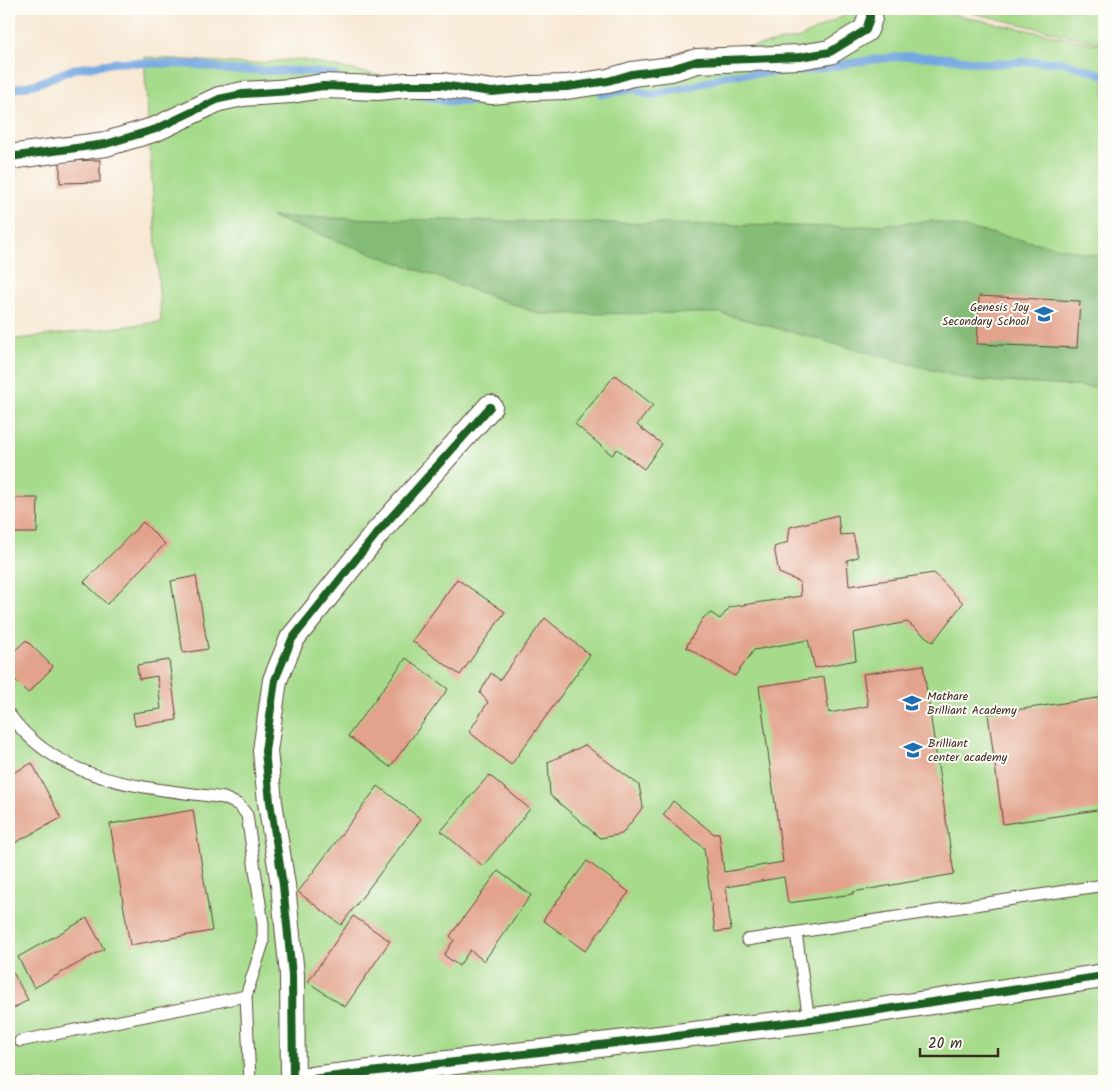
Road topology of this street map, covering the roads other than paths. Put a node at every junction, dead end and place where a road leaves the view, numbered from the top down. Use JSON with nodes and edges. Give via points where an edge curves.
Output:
{"nodes":[{"id":1,"x":870,"y":9,"type":"edge"},
{"id":2,"x":9,"y":157,"type":"edge"},
{"id":3,"x":490,"y":407,"type":"dead end"},
{"id":4,"x":9,"y":714,"type":"edge"},
{"id":5,"x":1104,"y":885,"type":"edge"},
{"id":6,"x":796,"y":933,"type":"junction"},
{"id":7,"x":747,"y":940,"type":"dead end"},
{"id":8,"x":1104,"y":976,"type":"edge"},
{"id":9,"x":246,"y":996,"type":"junction"},
{"id":10,"x":809,"y":1020,"type":"junction"},
{"id":11,"x":20,"y":1041,"type":"dead end"},
{"id":12,"x":250,"y":1081,"type":"edge"},
{"id":13,"x":294,"y":1081,"type":"edge"}],
"edges":[{"from":1,"to":2,"type":"street","via":[[866,30],[830,52],[800,57],[697,61],[608,82],[567,87],[492,92],[441,86],[323,86],[243,94],[219,99],[156,129],[106,144]]},
{"from":3,"to":13,"type":"street","via":[[378,532],[292,639],[275,680],[265,751],[292,975]]},
{"from":4,"to":9,"type":"lane","via":[[33,741],[53,757],[94,776],[116,783],[224,798],[239,805],[248,815],[263,943]]},
{"from":5,"to":6,"type":"lane"},
{"from":6,"to":7,"type":"lane"},
{"from":6,"to":10,"type":"lane"},
{"from":8,"to":10,"type":"street"},
{"from":9,"to":11,"type":"lane"},
{"from":9,"to":12,"type":"lane"},
{"from":10,"to":13,"type":"street"}]}
